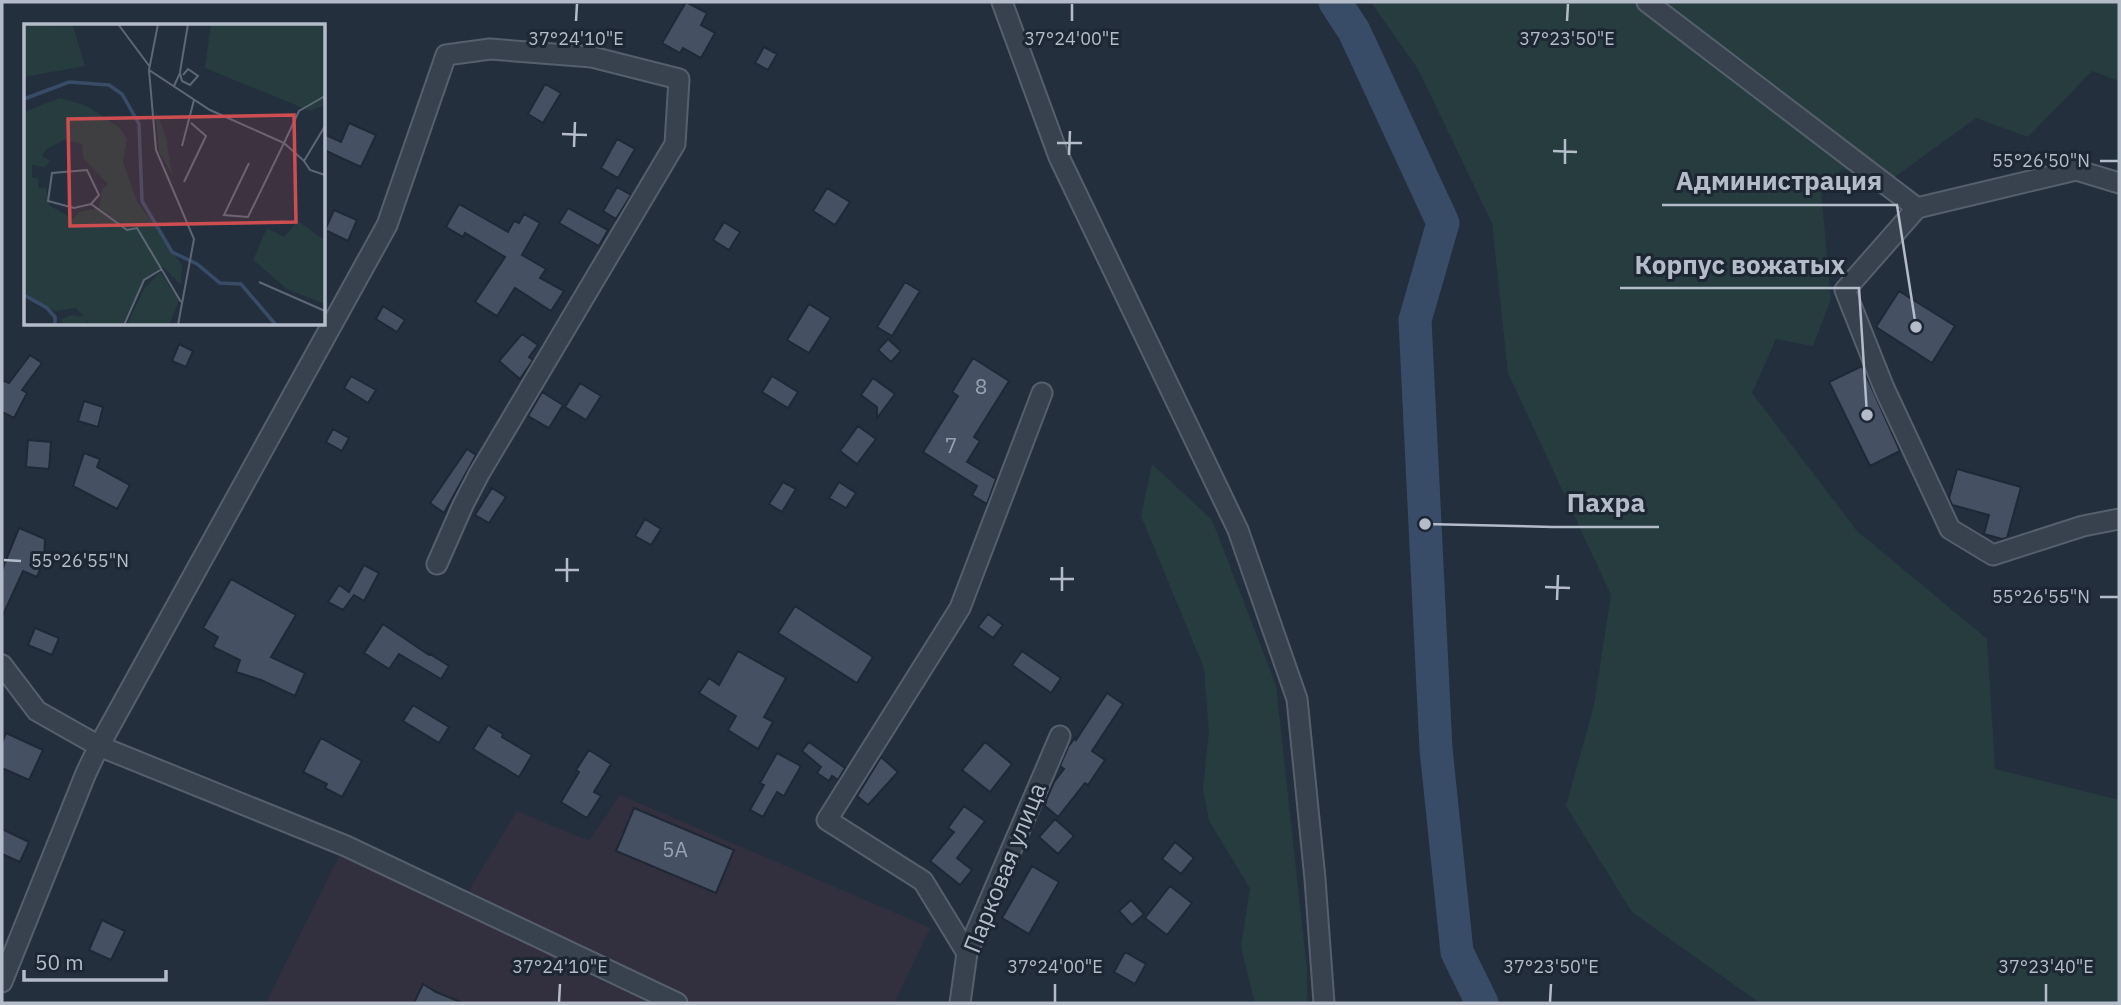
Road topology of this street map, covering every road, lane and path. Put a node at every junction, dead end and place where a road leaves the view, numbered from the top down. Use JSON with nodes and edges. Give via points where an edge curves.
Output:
{"nodes":[{"id":1,"x":1002,"y":2,"type":"edge"},
{"id":2,"x":1647,"y":2,"type":"edge"},
{"id":3,"x":2119,"y":183,"type":"edge"},
{"id":4,"x":1917,"y":208,"type":"junction"},
{"id":5,"x":1042,"y":393,"type":"dead end"},
{"id":6,"x":2119,"y":519,"type":"edge"},
{"id":7,"x":437,"y":564,"type":"dead end"},
{"id":8,"x":2,"y":665,"type":"edge"},
{"id":9,"x":1059,"y":736,"type":"dead end"},
{"id":10,"x":99,"y":746,"type":"junction"},
{"id":11,"x":967,"y":953,"type":"junction"},
{"id":12,"x":2,"y":982,"type":"edge"},
{"id":13,"x":677,"y":1003,"type":"edge"},
{"id":14,"x":960,"y":1003,"type":"edge"},
{"id":15,"x":1324,"y":1003,"type":"edge"}],
"edges":[{"from":1,"to":15,"type":"street","via":[[1059,157],[1238,530],[1297,699]]},
{"from":2,"to":4,"type":"street"},
{"from":3,"to":4,"type":"street","via":[[2076,170]]},
{"from":4,"to":6,"type":"street","via":[[1844,290],[1950,529],[1993,555]]},
{"from":5,"to":11,"type":"street","via":[[960,608],[827,820],[923,881]]},
{"from":7,"to":10,"type":"street","via":[[479,474],[675,144],[679,79],[592,57],[490,49],[446,55],[387,225]]},
{"from":8,"to":10,"type":"street","via":[[37,711]]},
{"from":9,"to":11,"type":"street","name":"Парковая улица"},
{"from":10,"to":12,"type":"street"},
{"from":10,"to":13,"type":"street","via":[[346,846]]},
{"from":11,"to":14,"type":"street","name":"Парковая улица"}]}
